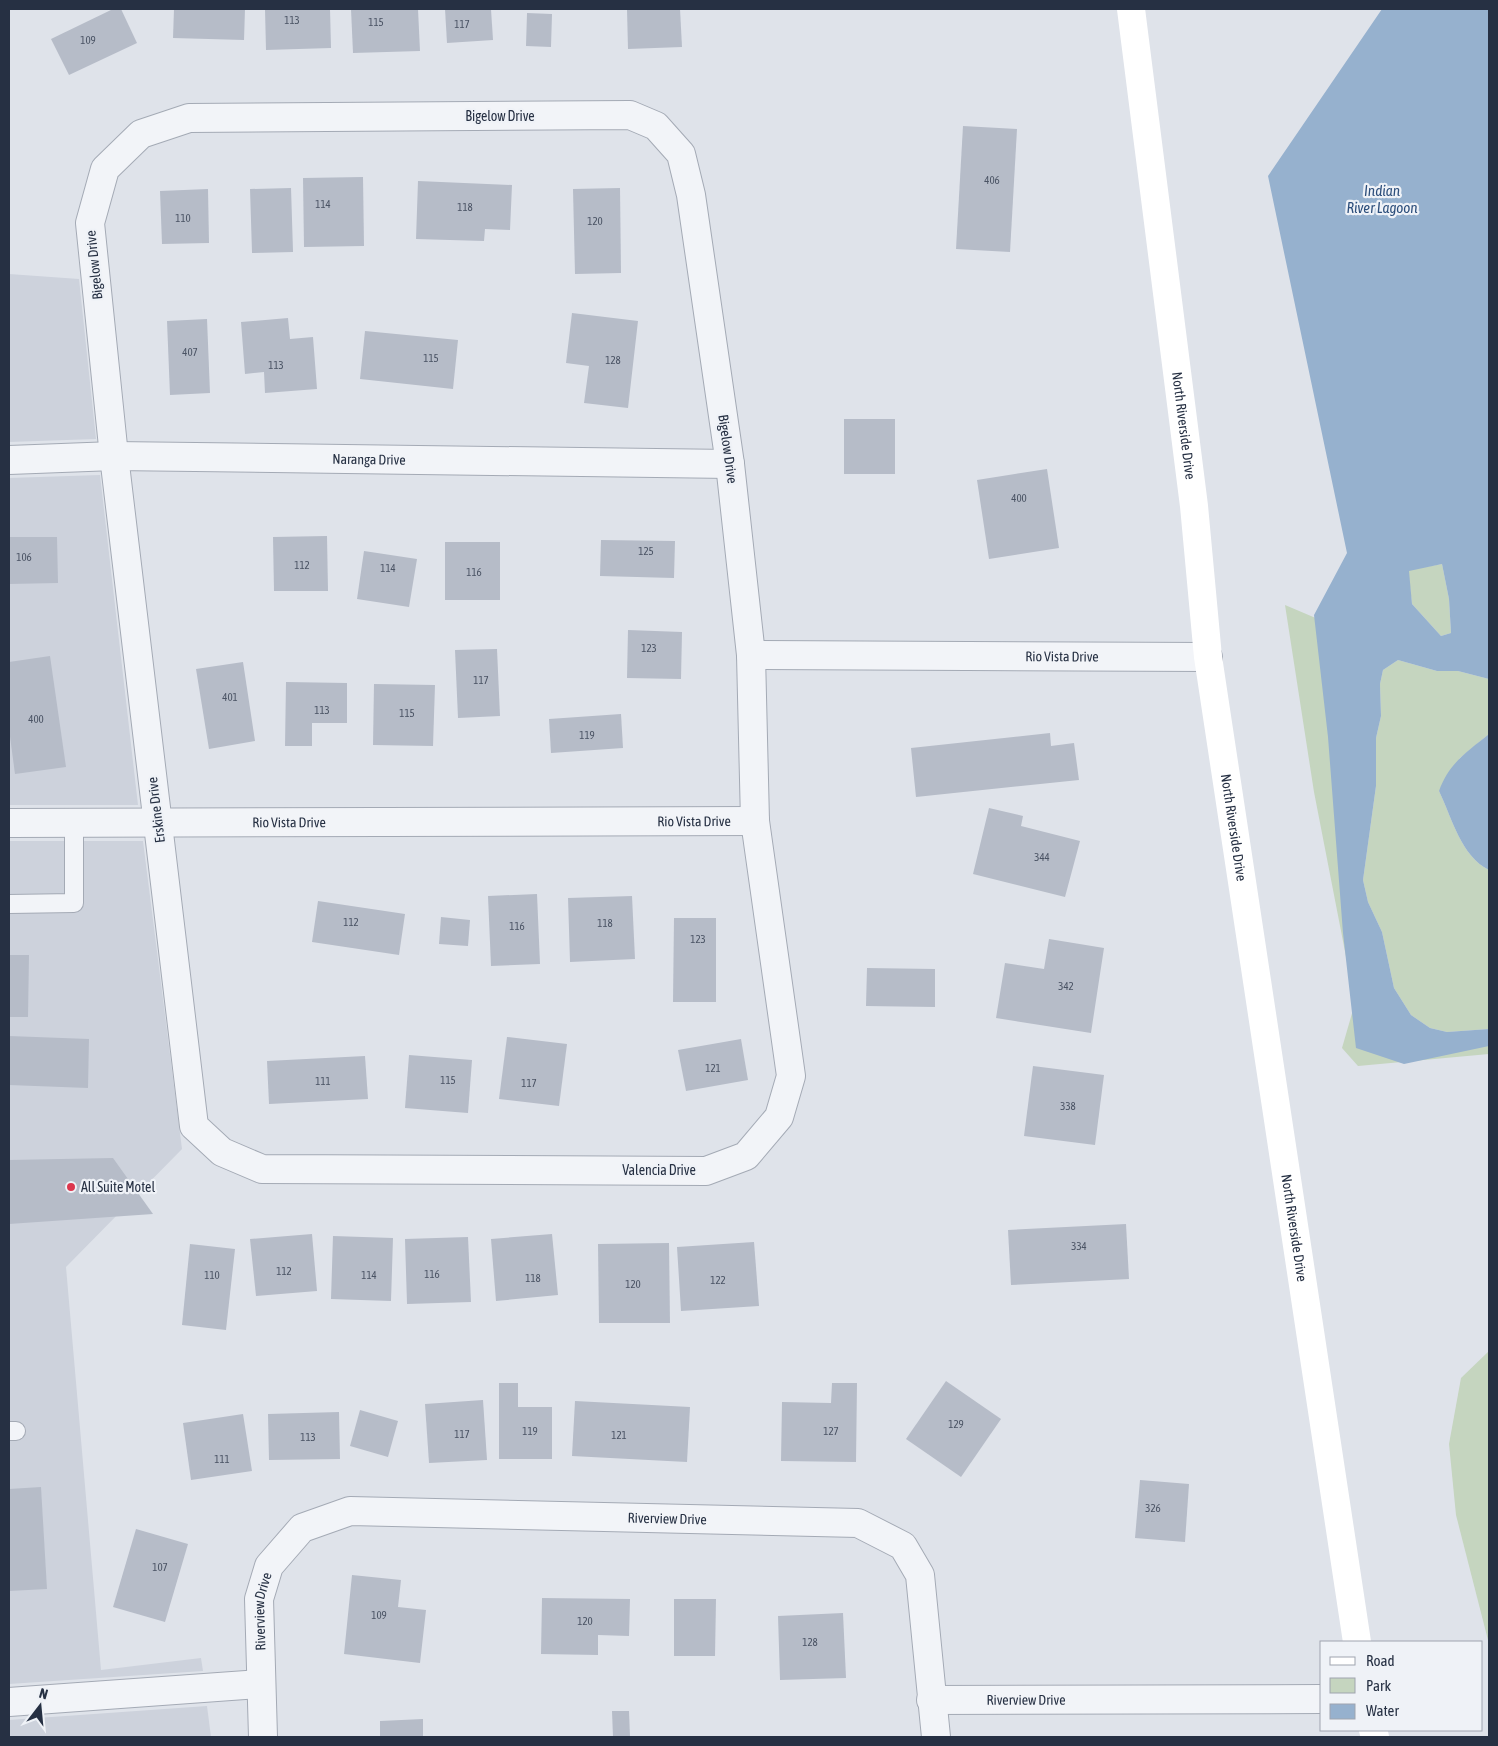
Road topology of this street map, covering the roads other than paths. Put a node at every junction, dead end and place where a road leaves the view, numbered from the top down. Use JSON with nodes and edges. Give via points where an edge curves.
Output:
{"nodes":[{"id":1,"x":1131,"y":9,"type":"edge"},
{"id":2,"x":114,"y":456,"type":"junction"},
{"id":3,"x":9,"y":460,"type":"edge"},
{"id":4,"x":730,"y":464,"type":"junction"},
{"id":5,"x":751,"y":655,"type":"junction"},
{"id":6,"x":1208,"y":657,"type":"junction"},
{"id":7,"x":755,"y":821,"type":"junction"},
{"id":8,"x":9,"y":823,"type":"edge"},
{"id":9,"x":74,"y":823,"type":"junction"},
{"id":10,"x":157,"y":824,"type":"junction"},
{"id":11,"x":9,"y":904,"type":"edge"},
{"id":12,"x":222,"y":1152,"type":"joint"},
{"id":13,"x":1357,"y":1641,"type":"edge"},
{"id":14,"x":260,"y":1684,"type":"junction"},
{"id":15,"x":1320,"y":1699,"type":"edge"},
{"id":16,"x":931,"y":1700,"type":"junction"},
{"id":17,"x":9,"y":1702,"type":"edge"},
{"id":18,"x":263,"y":1737,"type":"edge"},
{"id":19,"x":936,"y":1737,"type":"edge"}],
"edges":[{"from":1,"to":6,"type":"street","name":"North Riverside Drive","via":[[1194,506]]},
{"from":2,"to":3,"type":"street","name":"Naranga Drive"},
{"from":2,"to":4,"type":"street","name":"Naranga Drive"},
{"from":2,"to":4,"type":"street","name":"Bigelow Drive","via":[[90,222],[105,169],[141,134],[189,118],[630,115],[656,126],[681,154],[691,195]]},
{"from":2,"to":10,"type":"street","name":"Erskine Drive"},
{"from":4,"to":5,"type":"street","name":"Bigelow Drive"},
{"from":5,"to":6,"type":"street","name":"Rio Vista Drive"},
{"from":5,"to":7,"type":"street"},
{"from":6,"to":13,"type":"street","name":"North Riverside Drive"},
{"from":7,"to":10,"type":"street","name":"Rio Vista Drive"},
{"from":7,"to":12,"type":"street","name":"Valencia Drive","via":[[791,1076],[779,1117],[746,1156],[706,1170],[262,1169]]},
{"from":8,"to":9,"type":"street","name":"Rio Vista Drive"},
{"from":9,"to":10,"type":"street","name":"Rio Vista Drive"},
{"from":9,"to":11,"type":"lane","via":[[74,903]]},
{"from":10,"to":12,"type":"street","name":"Erskine Drive","via":[[194,1126]]},
{"from":14,"to":16,"type":"street","name":"Riverview Drive","via":[[259,1600],[269,1566],[302,1528],[350,1511],[858,1523],[902,1546],[920,1575]]},
{"from":14,"to":17,"type":"street"},
{"from":14,"to":18,"type":"street","name":"Riverview Drive"},
{"from":15,"to":16,"type":"street","name":"Riverview Drive"},
{"from":16,"to":19,"type":"street"}]}
